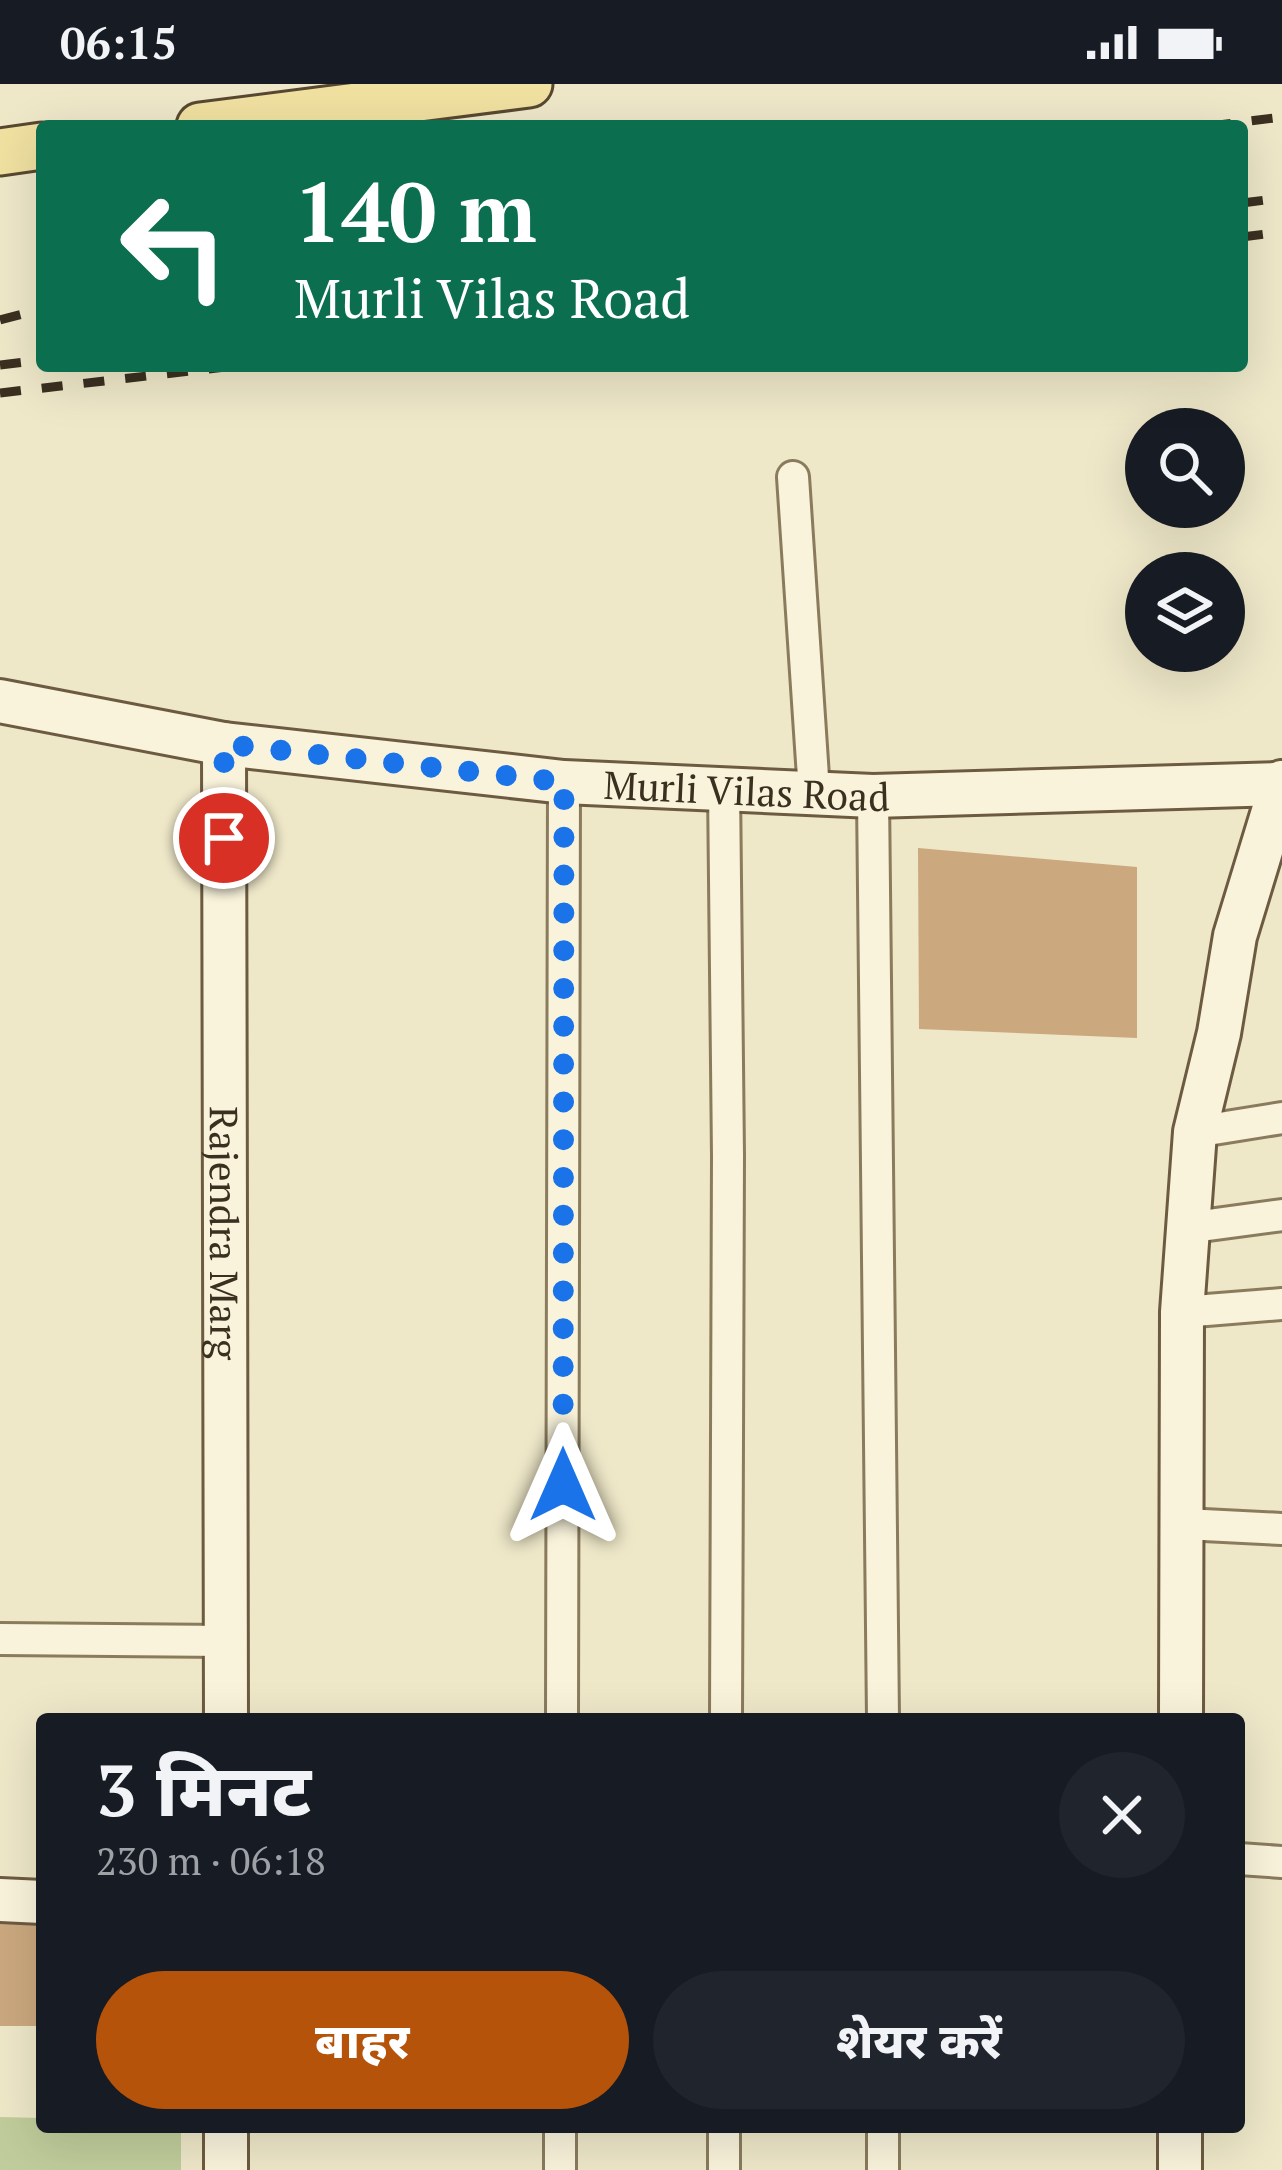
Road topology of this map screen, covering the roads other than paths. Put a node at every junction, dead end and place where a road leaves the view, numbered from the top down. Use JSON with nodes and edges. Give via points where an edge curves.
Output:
{"nodes":[{"id":1,"x":529,"y":84,"type":"edge"},
{"id":2,"x":247,"y":120,"type":"edge"},
{"id":3,"x":36,"y":147,"type":"edge"},
{"id":4,"x":0,"y":152,"type":"edge"},
{"id":5,"x":793,"y":476,"type":"dead end"},
{"id":6,"x":0,"y":701,"type":"edge"},
{"id":7,"x":224,"y":744,"type":"junction"},
{"id":8,"x":564,"y":782,"type":"junction"},
{"id":9,"x":724,"y":788,"type":"junction"},
{"id":10,"x":814,"y":792,"type":"junction"},
{"id":11,"x":873,"y":796,"type":"junction"},
{"id":12,"x":1279,"y":802,"type":"edge"},
{"id":13,"x":1282,"y":1118,"type":"edge"},
{"id":14,"x":1195,"y":1132,"type":"junction"},
{"id":15,"x":1282,"y":1215,"type":"edge"},
{"id":16,"x":1186,"y":1228,"type":"junction"},
{"id":17,"x":1282,"y":1304,"type":"edge"},
{"id":18,"x":1183,"y":1312,"type":"junction"},
{"id":19,"x":1184,"y":1524,"type":"junction"},
{"id":20,"x":1282,"y":1529,"type":"edge"},
{"id":21,"x":0,"y":1639,"type":"edge"},
{"id":22,"x":226,"y":1641,"type":"junction"},
{"id":23,"x":226,"y":1713,"type":"edge"},
{"id":24,"x":562,"y":1713,"type":"edge"},
{"id":25,"x":726,"y":1713,"type":"edge"},
{"id":26,"x":883,"y":1713,"type":"edge"},
{"id":27,"x":1181,"y":1713,"type":"edge"},
{"id":28,"x":1245,"y":1859,"type":"edge"},
{"id":29,"x":1282,"y":1862,"type":"edge"},
{"id":30,"x":0,"y":1900,"type":"edge"},
{"id":31,"x":36,"y":1902,"type":"edge"},
{"id":32,"x":226,"y":2133,"type":"edge"},
{"id":33,"x":560,"y":2133,"type":"edge"},
{"id":34,"x":724,"y":2133,"type":"edge"},
{"id":35,"x":883,"y":2133,"type":"edge"},
{"id":36,"x":1180,"y":2133,"type":"edge"},
{"id":37,"x":226,"y":2170,"type":"edge"},
{"id":38,"x":560,"y":2170,"type":"edge"},
{"id":39,"x":724,"y":2170,"type":"edge"},
{"id":40,"x":883,"y":2170,"type":"edge"},
{"id":41,"x":1180,"y":2170,"type":"edge"}],
"edges":[{"from":1,"to":2,"type":"main road"},
{"from":3,"to":4,"type":"main road"},
{"from":5,"to":10,"type":"street"},
{"from":6,"to":7,"type":"street","name":"Murli Vilas Road"},
{"from":7,"to":8,"type":"street","name":"Murli Vilas Road"},
{"from":7,"to":22,"type":"street","name":"Rajendra Marg"},
{"from":8,"to":9,"type":"street","name":"Murli Vilas Road"},
{"from":8,"to":24,"type":"street"},
{"from":9,"to":10,"type":"street","name":"Murli Vilas Road"},
{"from":9,"to":25,"type":"street"},
{"from":10,"to":11,"type":"street","name":"Murli Vilas Road"},
{"from":11,"to":12,"type":"street","name":"Murli Vilas Road"},
{"from":11,"to":26,"type":"street"},
{"from":12,"to":14,"type":"street","via":[[1235,936]]},
{"from":13,"to":14,"type":"street"},
{"from":14,"to":16,"type":"street"},
{"from":15,"to":16,"type":"street"},
{"from":16,"to":18,"type":"street"},
{"from":17,"to":18,"type":"street"},
{"from":18,"to":19,"type":"street"},
{"from":19,"to":20,"type":"street"},
{"from":19,"to":27,"type":"street"},
{"from":21,"to":22,"type":"street"},
{"from":22,"to":23,"type":"street","name":"Rajendra Marg"},
{"from":28,"to":29,"type":"street"},
{"from":30,"to":31,"type":"street"},
{"from":32,"to":37,"type":"street"},
{"from":33,"to":38,"type":"street"},
{"from":34,"to":39,"type":"street"},
{"from":35,"to":40,"type":"street"},
{"from":36,"to":41,"type":"street"}]}
